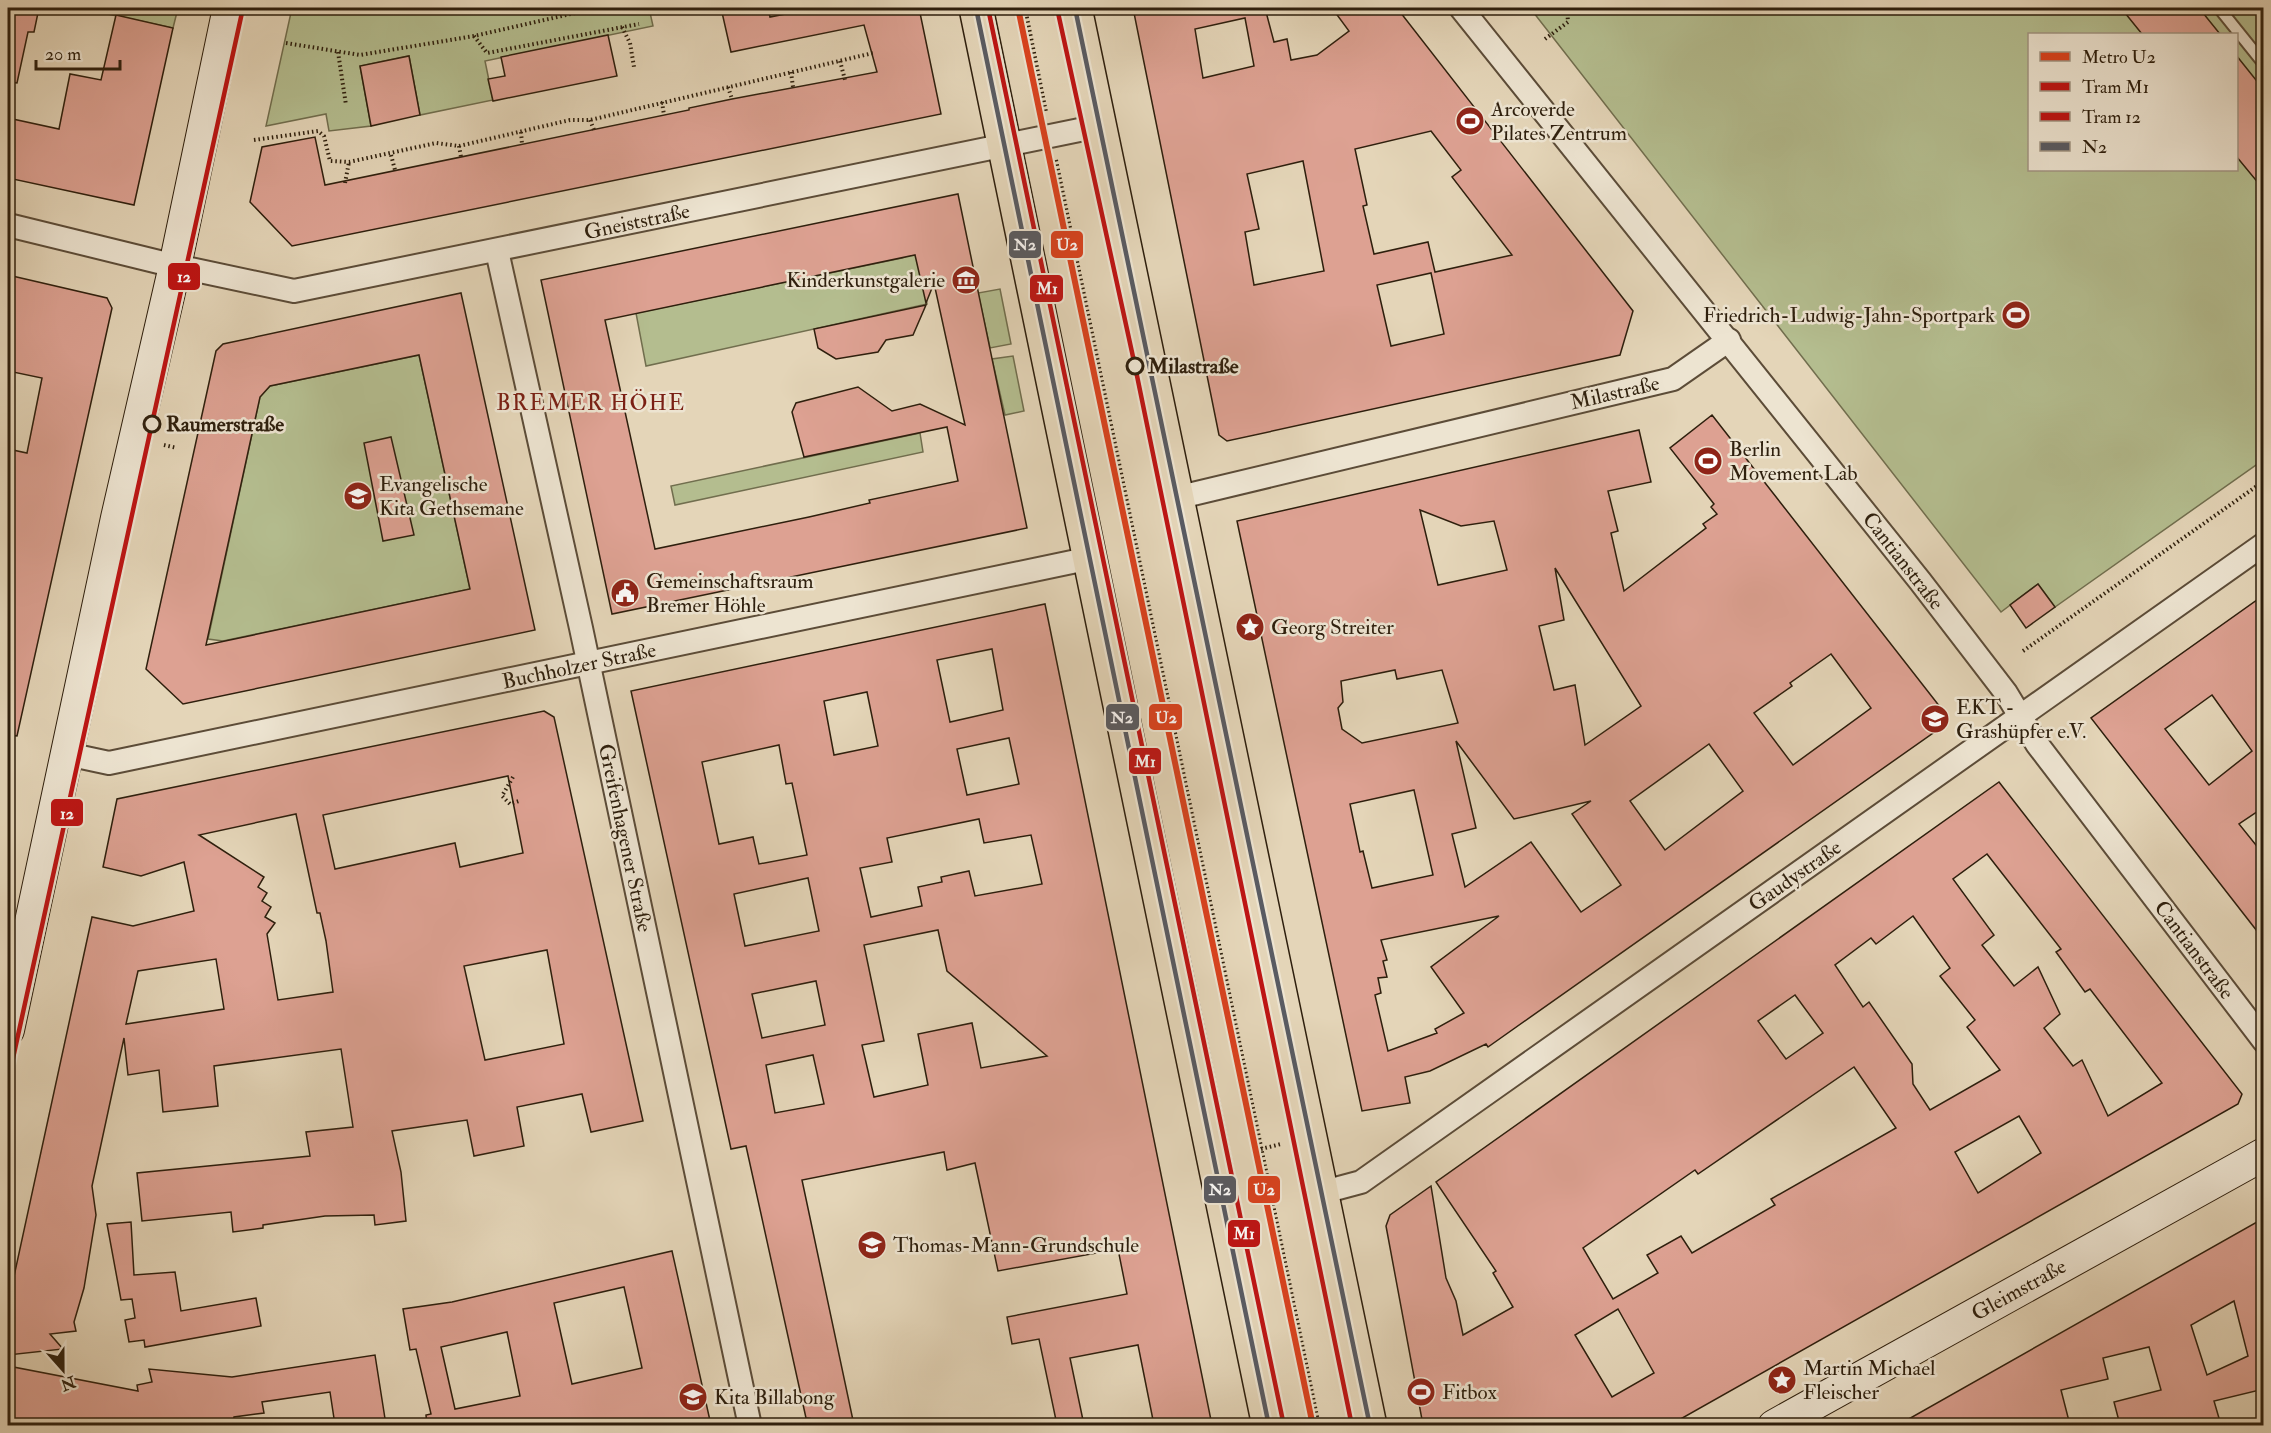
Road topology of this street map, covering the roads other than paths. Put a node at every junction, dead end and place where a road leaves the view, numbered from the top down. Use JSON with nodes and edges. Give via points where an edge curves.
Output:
{"nodes":[{"id":1,"x":229,"y":8,"type":"edge"},
{"id":2,"x":976,"y":8,"type":"edge"},
{"id":3,"x":1075,"y":8,"type":"edge"},
{"id":4,"x":1461,"y":8,"type":"edge"},
{"id":5,"x":2219,"y":8,"type":"edge"},
{"id":6,"x":2264,"y":64,"type":"edge"},
{"id":7,"x":1099,"y":126,"type":"junction"},
{"id":8,"x":1004,"y":146,"type":"junction"},
{"id":9,"x":8,"y":225,"type":"edge"},
{"id":10,"x":497,"y":251,"type":"junction"},
{"id":11,"x":175,"y":266,"type":"junction"},
{"id":12,"x":1729,"y":340,"type":"junction"},
{"id":13,"x":1176,"y":498,"type":"junction"},
{"id":14,"x":2264,"y":544,"type":"edge"},
{"id":15,"x":1092,"y":558,"type":"junction"},
{"id":16,"x":589,"y":664,"type":"junction"},
{"id":17,"x":2021,"y":717,"type":"junction"},
{"id":18,"x":67,"y":754,"type":"junction"},
{"id":19,"x":8,"y":1030,"type":"edge"},
{"id":20,"x":2264,"y":1041,"type":"edge"},
{"id":21,"x":2264,"y":1154,"type":"edge"},
{"id":22,"x":1320,"y":1193,"type":"junction"},
{"id":23,"x":750,"y":1425,"type":"edge"},
{"id":24,"x":1269,"y":1425,"type":"edge"},
{"id":25,"x":1370,"y":1425,"type":"edge"},
{"id":26,"x":1774,"y":1425,"type":"edge"}],
"edges":[{"from":1,"to":11,"type":"street"},
{"from":2,"to":8,"type":"main road"},
{"from":3,"to":7,"type":"main road"},
{"from":4,"to":12,"type":"street","name":"Cantianstraße"},
{"from":5,"to":6,"type":"lane"},
{"from":7,"to":8,"type":"street","name":"Gneiststraße"},
{"from":7,"to":13,"type":"main road"},
{"from":8,"to":10,"type":"street","name":"Gneiststraße"},
{"from":8,"to":15,"type":"main road"},
{"from":9,"to":11,"type":"street"},
{"from":10,"to":11,"type":"street","name":"Gneiststraße","via":[[294,291]]},
{"from":10,"to":16,"type":"street","name":"Greifenhagener Straße"},
{"from":11,"to":18,"type":"street"},
{"from":12,"to":13,"type":"street","name":"Milastraße","via":[[1673,379]]},
{"from":12,"to":17,"type":"street","name":"Cantianstraße","via":[[1920,581]]},
{"from":13,"to":22,"type":"main road"},
{"from":14,"to":17,"type":"street","name":"Gaudystraße"},
{"from":15,"to":16,"type":"street","name":"Buchholzer Straße"},
{"from":15,"to":24,"type":"main road"},
{"from":16,"to":18,"type":"street","name":"Buchholzer Straße","via":[[109,763]]},
{"from":16,"to":23,"type":"street","name":"Greifenhagener Straße"},
{"from":17,"to":20,"type":"street","name":"Cantianstraße","via":[[2037,744]]},
{"from":17,"to":22,"type":"street","name":"Gaudystraße","via":[[1367,1179]]},
{"from":18,"to":19,"type":"street"},
{"from":21,"to":26,"type":"street","name":"Gleimstraße"},
{"from":22,"to":25,"type":"main road"}]}
